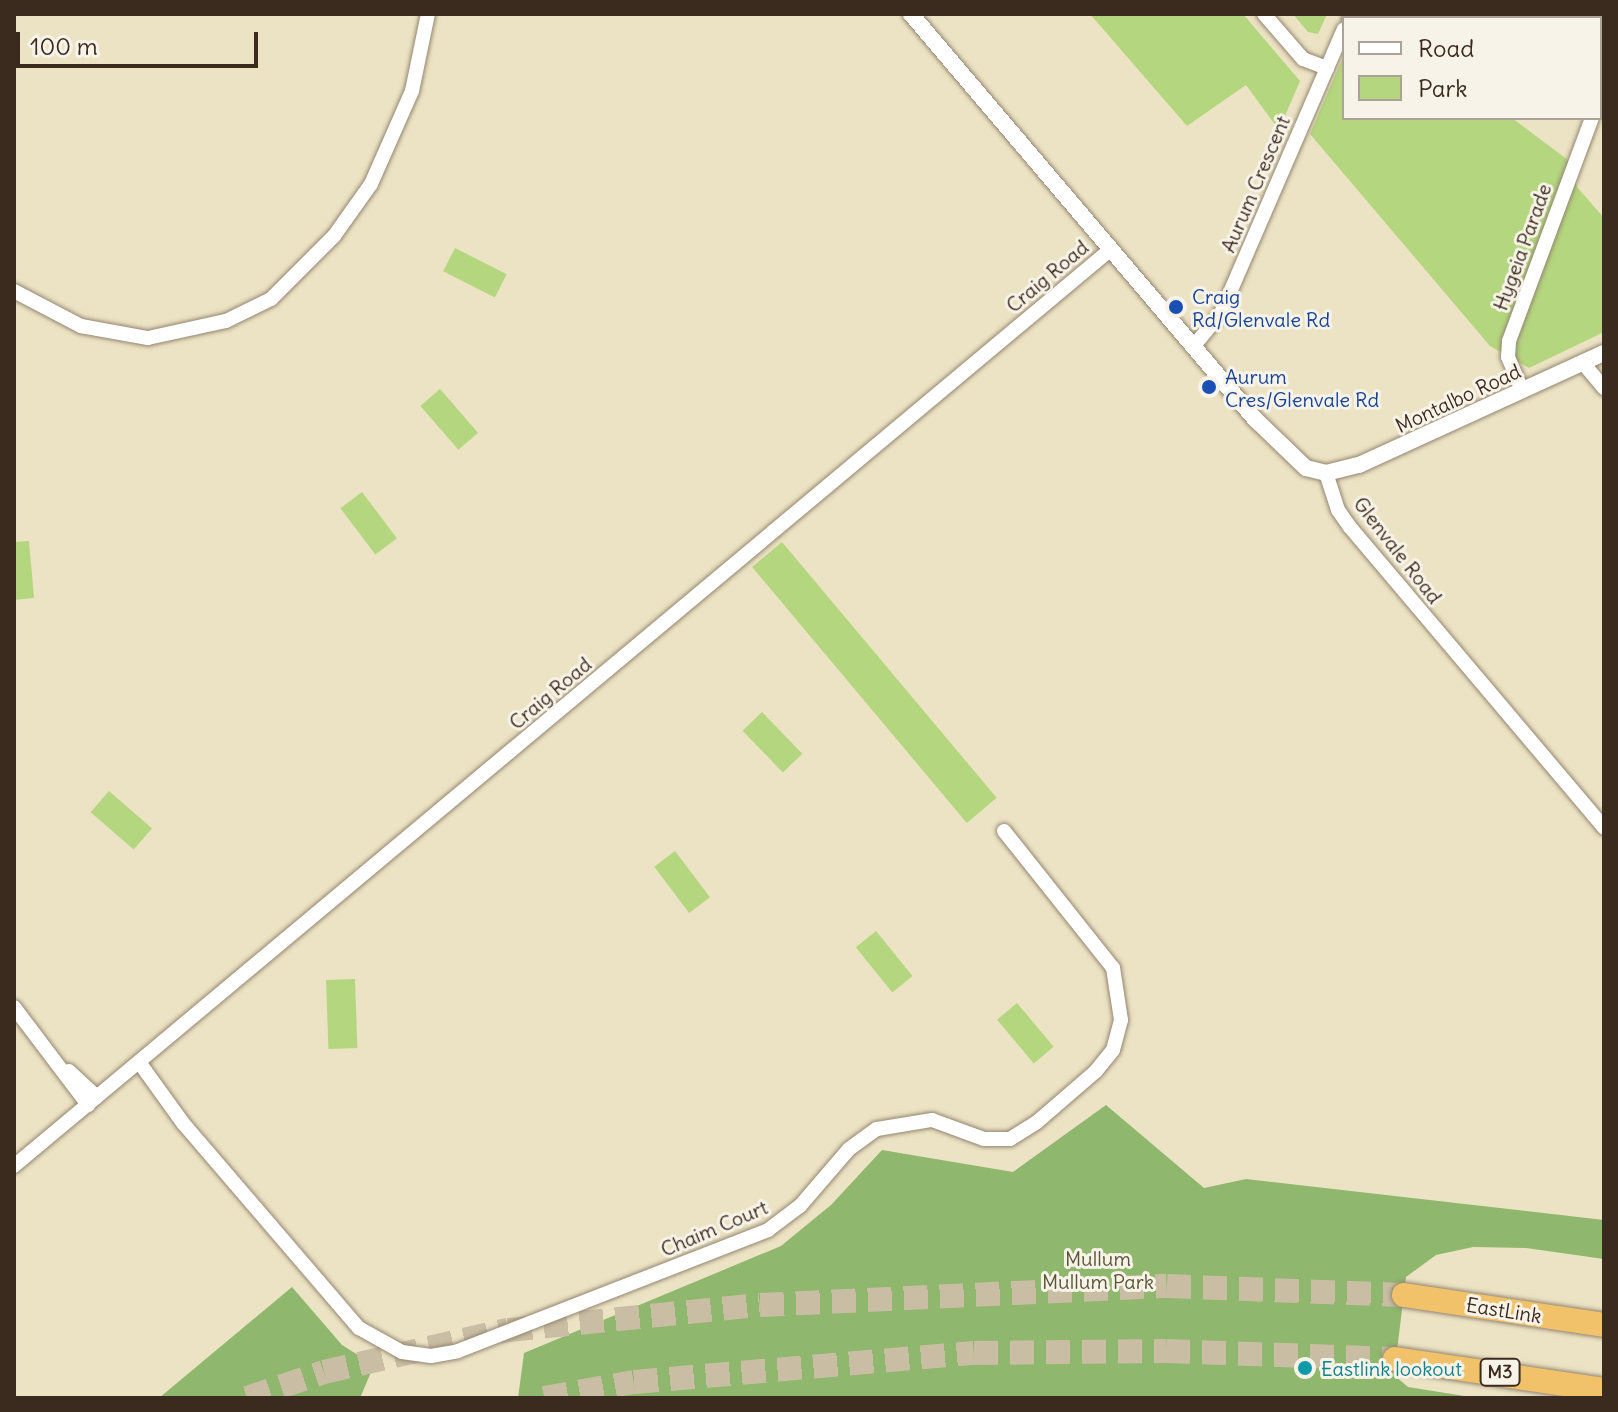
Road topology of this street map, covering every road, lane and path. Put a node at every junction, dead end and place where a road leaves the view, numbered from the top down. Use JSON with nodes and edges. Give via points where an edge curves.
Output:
{"nodes":[{"id":1,"x":428,"y":14,"type":"edge"},
{"id":2,"x":911,"y":14,"type":"edge"},
{"id":3,"x":1264,"y":14,"type":"edge"},
{"id":4,"x":1342,"y":34,"type":"edge"},
{"id":5,"x":1327,"y":68,"type":"junction"},
{"id":6,"x":1591,"y":120,"type":"edge"},
{"id":7,"x":1111,"y":249,"type":"junction"},
{"id":8,"x":14,"y":291,"type":"edge"},
{"id":9,"x":1193,"y":347,"type":"junction"},
{"id":10,"x":1604,"y":353,"type":"edge"},
{"id":11,"x":1583,"y":363,"type":"junction"},
{"id":12,"x":1604,"y":388,"type":"edge"},
{"id":13,"x":1522,"y":390,"type":"junction"},
{"id":14,"x":1326,"y":473,"type":"junction"},
{"id":15,"x":1604,"y":828,"type":"edge"},
{"id":16,"x":1004,"y":831,"type":"dead end"},
{"id":17,"x":14,"y":1007,"type":"edge"},
{"id":18,"x":134,"y":1066,"type":"junction"},
{"id":19,"x":92,"y":1101,"type":"junction"},
{"id":20,"x":14,"y":1166,"type":"edge"},
{"id":21,"x":1404,"y":1295,"type":"tunnel mouth"},
{"id":22,"x":1604,"y":1325,"type":"edge"},
{"id":23,"x":1395,"y":1359,"type":"tunnel mouth"},
{"id":24,"x":1604,"y":1390,"type":"edge"}],
"edges":[{"from":1,"to":8,"type":"street","via":[[412,91],[371,184],[334,236],[271,299],[226,321],[148,338],[81,326]]},
{"from":2,"to":7,"type":"street"},
{"from":3,"to":5,"type":"street","via":[[1303,59]]},
{"from":4,"to":5,"type":"street","name":"Aurum Crescent"},
{"from":5,"to":9,"type":"street","name":"Aurum Crescent","via":[[1221,313]]},
{"from":6,"to":13,"type":"street","name":"Hygeia Parade","via":[[1509,341],[1508,357]]},
{"from":7,"to":9,"type":"street"},
{"from":7,"to":18,"type":"street","name":"Craig Road"},
{"from":9,"to":14,"type":"street","via":[[1283,449],[1306,468]]},
{"from":10,"to":11,"type":"street","name":"Montalbo Road"},
{"from":11,"to":12,"type":"street"},
{"from":11,"to":13,"type":"street","name":"Montalbo Road"},
{"from":13,"to":14,"type":"street","name":"Montalbo Road","via":[[1373,459]]},
{"from":14,"to":15,"type":"street","name":"Glenvale Road","via":[[1338,510],[1350,527]]},
{"from":16,"to":18,"type":"street","name":"Chaim Court","via":[[1113,968],[1121,992],[1121,1020],[1113,1050],[1096,1071],[1010,1139],[984,1139],[932,1120],[877,1129],[849,1149],[800,1206],[768,1230],[458,1351],[414,1355],[359,1328]]},
{"from":17,"to":19,"type":"street"},
{"from":18,"to":19,"type":"street","name":"Craig Road"},
{"from":19,"to":20,"type":"street","name":"Craig Road"},
{"from":21,"to":22,"type":"highway","name":"EastLink"},
{"from":23,"to":24,"type":"highway","number":"M3"}]}
